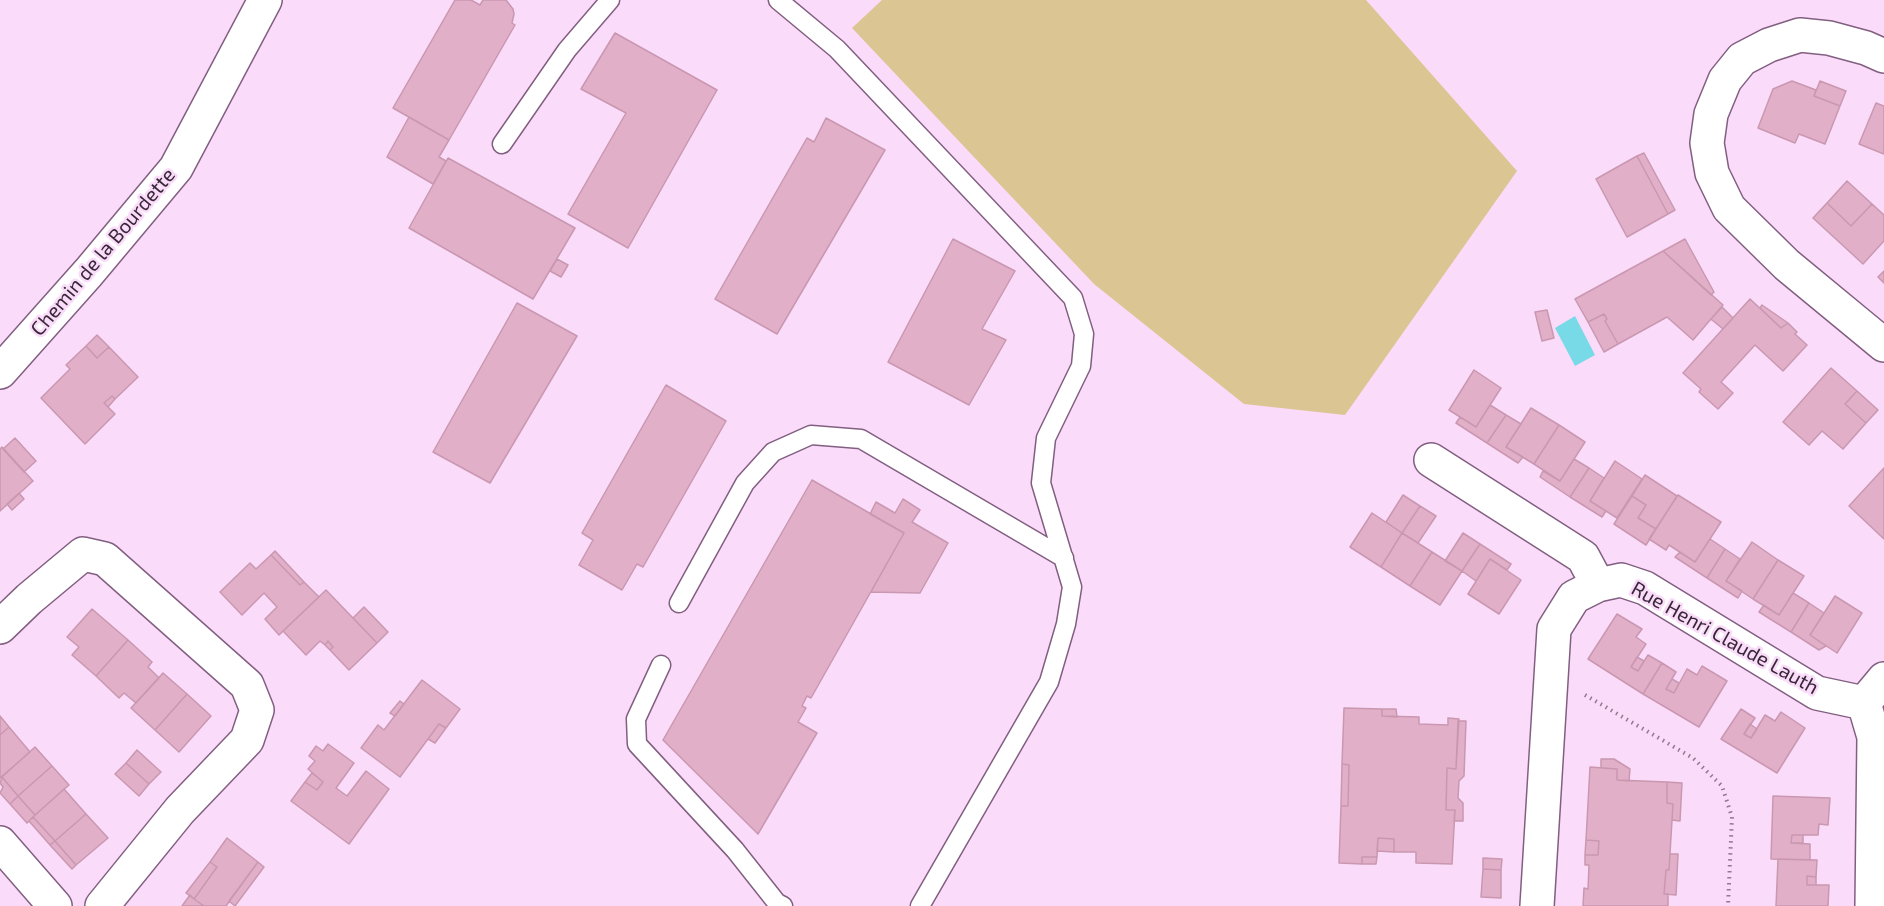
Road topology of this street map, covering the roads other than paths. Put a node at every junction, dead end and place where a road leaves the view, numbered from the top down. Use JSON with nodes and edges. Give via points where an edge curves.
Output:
{"nodes":[{"id":1,"x":265,"y":0,"type":"edge"},
{"id":2,"x":610,"y":0,"type":"edge"},
{"id":3,"x":778,"y":0,"type":"edge"},
{"id":4,"x":1884,"y":56,"type":"edge"},
{"id":5,"x":502,"y":144,"type":"dead end"},
{"id":6,"x":1884,"y":345,"type":"edge"},
{"id":7,"x":0,"y":372,"type":"edge"},
{"id":8,"x":1431,"y":460,"type":"dead end"},
{"id":9,"x":1064,"y":558,"type":"junction"},
{"id":10,"x":1598,"y":585,"type":"junction"},
{"id":11,"x":679,"y":603,"type":"dead end"},
{"id":12,"x":0,"y":627,"type":"edge"},
{"id":13,"x":661,"y":665,"type":"dead end"},
{"id":14,"x":1874,"y":691,"type":"edge"},
{"id":15,"x":0,"y":843,"type":"edge"},
{"id":16,"x":55,"y":906,"type":"edge"},
{"id":17,"x":102,"y":906,"type":"edge"},
{"id":18,"x":783,"y":906,"type":"edge"},
{"id":19,"x":920,"y":906,"type":"edge"},
{"id":20,"x":1537,"y":906,"type":"edge"},
{"id":21,"x":1872,"y":906,"type":"edge"}],
"edges":[{"from":1,"to":7,"type":"street","name":"Chemin de la Bourdette","via":[[176,168]]},
{"from":2,"to":5,"type":"lane","via":[[567,50]]},
{"from":3,"to":9,"type":"lane","via":[[837,49],[1073,298],[1084,334],[1081,366],[1047,438],[1041,483]]},
{"from":4,"to":6,"type":"street","via":[[1829,38],[1800,35],[1742,58],[1725,80],[1711,114],[1707,143],[1712,173],[1729,208],[1787,265]]},
{"from":8,"to":10,"type":"street","via":[[1583,557]]},
{"from":9,"to":11,"type":"lane","via":[[861,439],[811,435],[773,452],[745,483]]},
{"from":9,"to":19,"type":"lane","via":[[1072,587],[1066,624],[1048,682]]},
{"from":10,"to":14,"type":"street","name":"Rue Henri Claude Lauth","via":[[1621,580],[1646,588],[1816,693]]},
{"from":10,"to":20,"type":"street","name":"Rue Henri Claude Lauth","via":[[1574,597],[1554,629]]},
{"from":12,"to":17,"type":"street","via":[[83,554],[105,559],[247,685],[257,710],[247,740],[180,810]]},
{"from":13,"to":18,"type":"lane","via":[[636,719],[638,744]]},
{"from":14,"to":21,"type":"street","name":"Rue Henri Claude Lauth"},
{"from":15,"to":16,"type":"street"}]}
